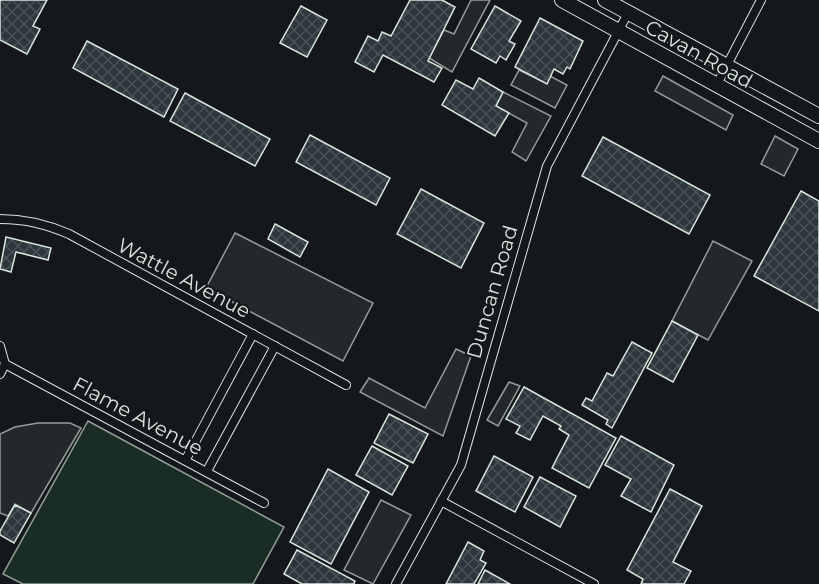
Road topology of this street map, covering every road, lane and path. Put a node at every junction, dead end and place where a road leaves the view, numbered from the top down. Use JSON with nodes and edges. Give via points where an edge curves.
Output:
{"nodes":[{"id":1,"x":562,"y":0,"type":"edge"},
{"id":2,"x":605,"y":0,"type":"edge"},
{"id":3,"x":761,"y":0,"type":"edge"},
{"id":4,"x":628,"y":13,"type":"junction"},
{"id":5,"x":619,"y":32,"type":"junction"},
{"id":6,"x":726,"y":66,"type":"junction"},
{"id":7,"x":716,"y":86,"type":"junction"},
{"id":8,"x":819,"y":116,"type":"edge"},
{"id":9,"x":819,"y":141,"type":"edge"},
{"id":10,"x":0,"y":219,"type":"edge"},
{"id":11,"x":254,"y":334,"type":"junction"},
{"id":12,"x":0,"y":346,"type":"edge"},
{"id":13,"x":275,"y":346,"type":"junction"},
{"id":14,"x":5,"y":364,"type":"junction"},
{"id":15,"x":0,"y":374,"type":"edge"},
{"id":16,"x":346,"y":385,"type":"dead end"},
{"id":17,"x":186,"y":459,"type":"junction"},
{"id":18,"x":207,"y":471,"type":"junction"},
{"id":19,"x":441,"y":501,"type":"junction"},
{"id":20,"x":264,"y":503,"type":"dead end"},
{"id":21,"x":396,"y":584,"type":"edge"},
{"id":22,"x":594,"y":584,"type":"edge"}],
"edges":[{"from":1,"to":5,"type":"main road","name":"Cavan Road"},
{"from":2,"to":4,"type":"main road","name":"Cavan Road"},
{"from":3,"to":6,"type":"street"},
{"from":4,"to":5,"type":"street","name":"Duncan Road"},
{"from":4,"to":6,"type":"main road","name":"Cavan Road"},
{"from":5,"to":7,"type":"main road","name":"Cavan Road"},
{"from":5,"to":19,"type":"street","name":"Duncan Road","via":[[547,166],[464,456]]},
{"from":6,"to":7,"type":"street"},
{"from":6,"to":8,"type":"main road","name":"Cavan Road"},
{"from":7,"to":9,"type":"main road","name":"Cavan Road"},
{"from":10,"to":11,"type":"street","name":"Wattle Avenue","via":[[46,224],[69,234]]},
{"from":11,"to":13,"type":"street","name":"Wattle Avenue"},
{"from":11,"to":17,"type":"street"},
{"from":12,"to":14,"type":"street"},
{"from":13,"to":16,"type":"street","name":"Wattle Avenue"},
{"from":13,"to":18,"type":"street"},
{"from":14,"to":15,"type":"street"},
{"from":14,"to":17,"type":"street","name":"Flame Avenue"},
{"from":17,"to":18,"type":"street","name":"Flame Avenue"},
{"from":18,"to":20,"type":"street","name":"Flame Avenue"},
{"from":19,"to":21,"type":"street","name":"Duncan Road"},
{"from":19,"to":22,"type":"street"}]}
